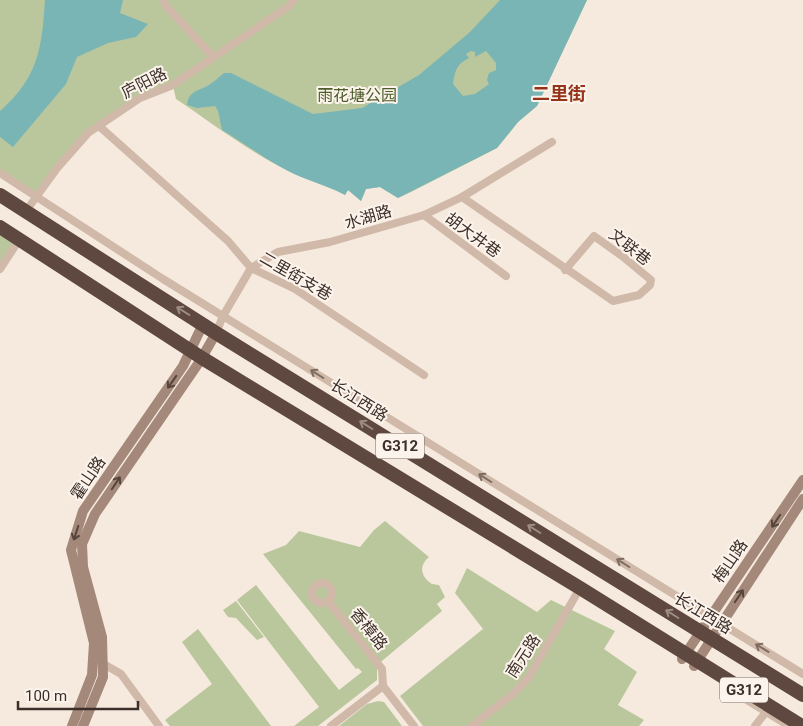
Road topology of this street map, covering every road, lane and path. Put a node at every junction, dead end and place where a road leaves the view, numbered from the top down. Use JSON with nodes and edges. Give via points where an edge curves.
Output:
{"nodes":[{"id":1,"x":164,"y":0,"type":"edge"},
{"id":2,"x":294,"y":0,"type":"edge"},
{"id":3,"x":213,"y":57,"type":"junction"},
{"id":4,"x":99,"y":126,"type":"junction"},
{"id":5,"x":552,"y":142,"type":"dead end"},
{"id":6,"x":0,"y":173,"type":"edge"},
{"id":7,"x":0,"y":194,"type":"edge"},
{"id":8,"x":37,"y":196,"type":"junction"},
{"id":9,"x":462,"y":197,"type":"junction"},
{"id":10,"x":26,"y":211,"type":"junction"},
{"id":11,"x":424,"y":216,"type":"junction"},
{"id":12,"x":0,"y":227,"type":"edge"},
{"id":13,"x":0,"y":233,"type":"edge"},
{"id":14,"x":18,"y":242,"type":"junction"},
{"id":15,"x":251,"y":268,"type":"junction"},
{"id":16,"x":0,"y":269,"type":"edge"},
{"id":17,"x":565,"y":270,"type":"junction"},
{"id":18,"x":506,"y":276,"type":"dead end"},
{"id":19,"x":223,"y":316,"type":"junction"},
{"id":20,"x":203,"y":324,"type":"junction"},
{"id":21,"x":216,"y":333,"type":"junction"},
{"id":22,"x":195,"y":356,"type":"junction"},
{"id":23,"x":424,"y":375,"type":"dead end"},
{"id":24,"x":803,"y":480,"type":"edge"},
{"id":25,"x":803,"y":499,"type":"edge"},
{"id":26,"x":578,"y":591,"type":"junction"},
{"id":27,"x":328,"y":601,"type":"dead end"},
{"id":28,"x":710,"y":618,"type":"junction"},
{"id":29,"x":720,"y":623,"type":"junction"},
{"id":30,"x":706,"y":635,"type":"junction"},
{"id":31,"x":689,"y":660,"type":"junction"},
{"id":32,"x":98,"y":661,"type":"junction"},
{"id":33,"x":803,"y":674,"type":"edge"},
{"id":34,"x":383,"y":686,"type":"junction"},
{"id":35,"x":803,"y":695,"type":"edge"},
{"id":36,"x":766,"y":712,"type":"junction"},
{"id":37,"x":72,"y":726,"type":"edge"},
{"id":38,"x":83,"y":726,"type":"edge"},
{"id":39,"x":159,"y":726,"type":"edge"},
{"id":40,"x":331,"y":726,"type":"edge"},
{"id":41,"x":414,"y":726,"type":"edge"},
{"id":42,"x":472,"y":726,"type":"edge"},
{"id":43,"x":755,"y":726,"type":"edge"},
{"id":44,"x":789,"y":726,"type":"edge"},
{"id":45,"x":802,"y":726,"type":"edge"}],
"edges":[{"from":1,"to":3,"type":"street","via":[[165,5]]},
{"from":2,"to":3,"type":"street","name":"庐阳路"},
{"from":3,"to":4,"type":"street","name":"庐阳路","via":[[173,85],[140,98]]},
{"from":4,"to":8,"type":"street","name":"庐阳路","via":[[88,133],[64,160]]},
{"from":4,"to":15,"type":"street","name":"二里街支巷","via":[[228,241]]},
{"from":5,"to":9,"type":"street","name":"水湖路"},
{"from":6,"to":8,"type":"street"},
{"from":7,"to":10,"type":"highway","name":"长江西路","number":"G312"},
{"from":8,"to":10,"type":"street","name":"庐阳路"},
{"from":8,"to":19,"type":"street"},
{"from":9,"to":11,"type":"street","name":"水湖路"},
{"from":9,"to":17,"type":"street","name":"文联巷"},
{"from":20,"to":10,"type":"highway","name":"长江西路","number":"G312","one_way":true},
{"from":11,"to":15,"type":"street","name":"水湖路","via":[[330,242],[278,252]]},
{"from":11,"to":18,"type":"street","name":"胡大井巷"},
{"from":12,"to":14,"type":"highway","number":"G312"},
{"from":13,"to":14,"type":"street"},
{"from":14,"to":16,"type":"street"},
{"from":14,"to":22,"type":"highway","number":"G312"},
{"from":15,"to":19,"type":"street","name":"水湖路"},
{"from":15,"to":23,"type":"street","name":"二里街支巷","via":[[295,289]]},
{"from":17,"to":17,"type":"street","name":"文联巷","via":[[613,301],[639,295],[651,280],[594,236]]},
{"from":19,"to":21,"type":"street","name":"水湖路"},
{"from":28,"to":19,"type":"street","one_way":true},
{"from":20,"to":21,"type":"highway","name":"长江西路","number":"G312"},
{"from":20,"to":22,"type":"main road","name":"霍山路"},
{"from":21,"to":22,"type":"main road","name":"霍山路"},
{"from":30,"to":21,"type":"highway","name":"长江西路","number":"G312","one_way":true},
{"from":22,"to":26,"type":"highway","number":"G312"},
{"from":22,"to":32,"type":"main road","name":"霍山路","via":[[183,366],[83,511],[73,542],[71,550]]},
{"from":24,"to":28,"type":"main road","name":"梅山路","one_way":true},
{"from":29,"to":25,"type":"main road","name":"梅山路","one_way":true},
{"from":26,"to":31,"type":"highway","number":"G312"},
{"from":26,"to":42,"type":"street","name":"南元路","via":[[528,677],[513,694]]},
{"from":27,"to":34,"type":"street","name":"香樟路","via":[[382,668]]},
{"from":28,"to":29,"type":"street"},
{"from":28,"to":30,"type":"main road","name":"梅山路"},
{"from":29,"to":30,"type":"main road","name":"梅山路"},
{"from":33,"to":29,"type":"street","one_way":true},
{"from":30,"to":31,"type":"main road","name":"梅山路"},
{"from":30,"to":35,"type":"highway","name":"长江西路","number":"G312"},
{"from":31,"to":36,"type":"street"},
{"from":31,"to":45,"type":"highway","number":"G312"},
{"from":32,"to":37,"type":"main road","name":"霍山路"},
{"from":32,"to":38,"type":"main road","name":"霍山路","via":[[103,677]]},
{"from":32,"to":39,"type":"street","via":[[121,674]]},
{"from":34,"to":40,"type":"street"},
{"from":34,"to":41,"type":"street","name":"香樟路"},
{"from":36,"to":43,"type":"street"},
{"from":36,"to":44,"type":"street"}]}
